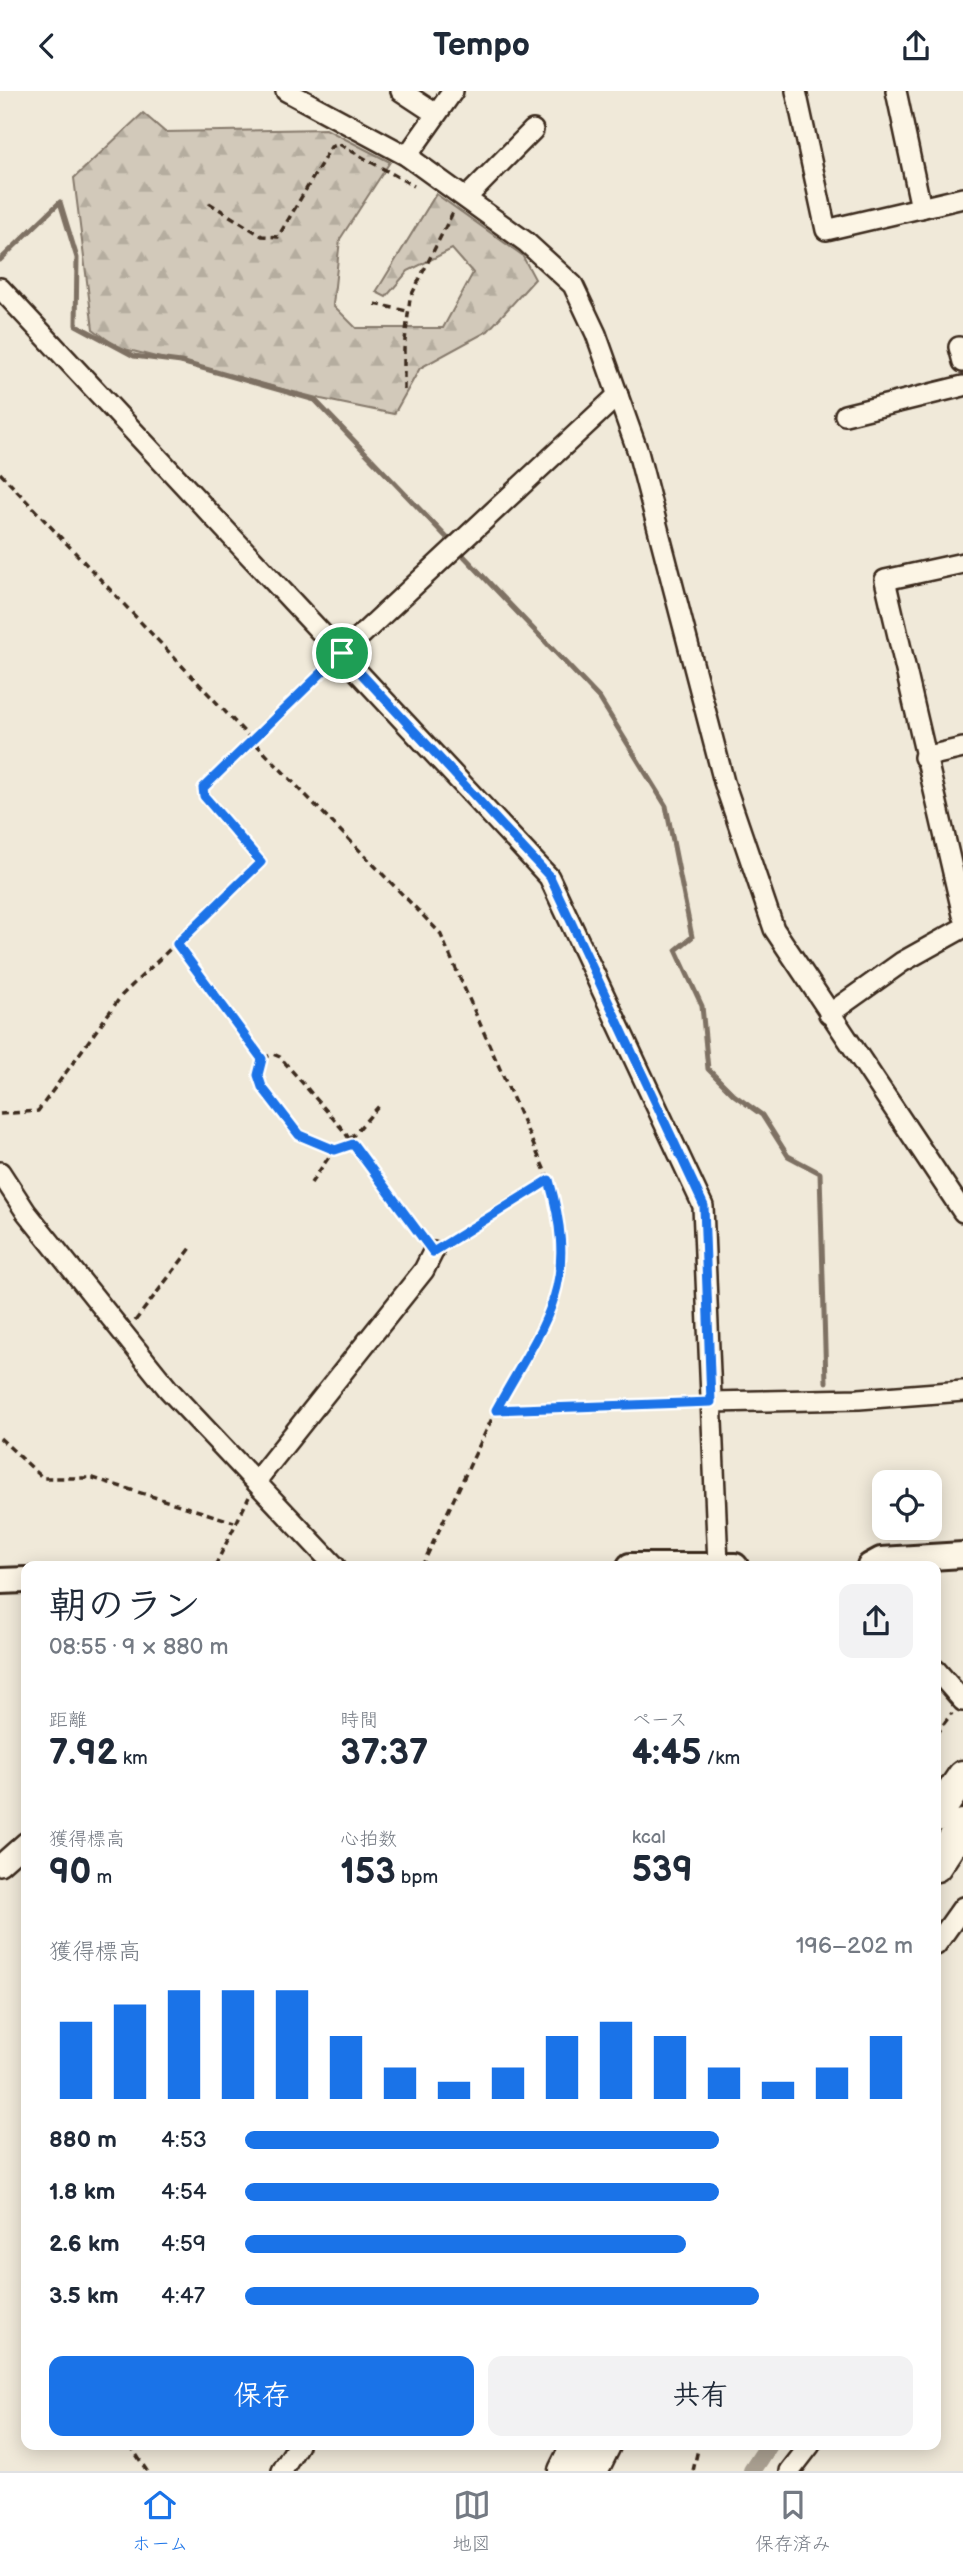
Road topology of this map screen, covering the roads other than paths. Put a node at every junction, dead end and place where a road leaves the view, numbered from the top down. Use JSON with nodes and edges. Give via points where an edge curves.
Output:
{"nodes":[{"id":1,"x":286,"y":91,"type":"edge"},
{"id":2,"x":401,"y":91,"type":"edge"},
{"id":3,"x":453,"y":91,"type":"edge"},
{"id":4,"x":796,"y":91,"type":"edge"},
{"id":5,"x":895,"y":91,"type":"edge"},
{"id":6,"x":436,"y":114,"type":"junction"},
{"id":7,"x":533,"y":130,"type":"dead end"},
{"id":8,"x":407,"y":156,"type":"junction"},
{"id":9,"x":963,"y":198,"type":"edge"},
{"id":10,"x":460,"y":204,"type":"junction"},
{"id":11,"x":921,"y":208,"type":"junction"},
{"id":12,"x":0,"y":288,"type":"edge"},
{"id":13,"x":963,"y":386,"type":"edge"},
{"id":14,"x":618,"y":395,"type":"junction"},
{"id":15,"x":845,"y":415,"type":"dead end"},
{"id":16,"x":963,"y":563,"type":"edge"},
{"id":17,"x":342,"y":653,"type":"junction"},
{"id":18,"x":963,"y":748,"type":"edge"},
{"id":19,"x":924,"y":757,"type":"junction"},
{"id":20,"x":963,"y":915,"type":"edge"},
{"id":21,"x":963,"y":928,"type":"edge"},
{"id":22,"x":829,"y":1014,"type":"junction"},
{"id":23,"x":0,"y":1171,"type":"edge"},
{"id":24,"x":963,"y":1212,"type":"edge"},
{"id":25,"x":433,"y":1252,"type":"road end"},
{"id":26,"x":963,"y":1391,"type":"edge"},
{"id":27,"x":711,"y":1402,"type":"junction"},
{"id":28,"x":257,"y":1483,"type":"junction"},
{"id":29,"x":963,"y":1555,"type":"edge"},
{"id":30,"x":330,"y":1561,"type":"edge"},
{"id":31,"x":727,"y":1561,"type":"edge"},
{"id":32,"x":879,"y":1561,"type":"edge"},
{"id":33,"x":21,"y":1580,"type":"edge"},
{"id":34,"x":0,"y":1581,"type":"edge"},
{"id":35,"x":941,"y":1676,"type":"edge"},
{"id":36,"x":962,"y":1700,"type":"edge"},
{"id":37,"x":963,"y":1776,"type":"edge"},
{"id":38,"x":941,"y":1809,"type":"edge"},
{"id":39,"x":963,"y":1825,"type":"edge"},
{"id":40,"x":21,"y":1846,"type":"edge"},
{"id":41,"x":941,"y":1858,"type":"edge"},
{"id":42,"x":0,"y":1865,"type":"edge"},
{"id":43,"x":963,"y":1907,"type":"edge"},
{"id":44,"x":941,"y":1938,"type":"edge"},
{"id":45,"x":295,"y":2450,"type":"edge"},
{"id":46,"x":574,"y":2450,"type":"edge"},
{"id":47,"x":602,"y":2450,"type":"edge"},
{"id":48,"x":806,"y":2450,"type":"edge"},
{"id":49,"x":282,"y":2471,"type":"edge"},
{"id":50,"x":564,"y":2471,"type":"edge"},
{"id":51,"x":592,"y":2471,"type":"edge"},
{"id":52,"x":790,"y":2471,"type":"edge"}],
"edges":[{"from":1,"to":8,"type":"street"},
{"from":2,"to":6,"type":"street"},
{"from":3,"to":6,"type":"street"},
{"from":4,"to":11,"type":"street","via":[[826,230]]},
{"from":5,"to":11,"type":"street"},
{"from":6,"to":8,"type":"street"},
{"from":7,"to":10,"type":"street"},
{"from":8,"to":10,"type":"street"},
{"from":9,"to":11,"type":"street"},
{"from":10,"to":14,"type":"street","via":[[526,242],[573,285]]},
{"from":12,"to":17,"type":"street"},
{"from":13,"to":15,"type":"street"},
{"from":14,"to":17,"type":"street"},
{"from":14,"to":22,"type":"street","via":[[638,452],[724,782],[759,892],[774,929]]},
{"from":16,"to":19,"type":"street","via":[[885,580]]},
{"from":17,"to":27,"type":"street","via":[[550,877],[704,1206]]},
{"from":18,"to":19,"type":"street"},
{"from":19,"to":20,"type":"street"},
{"from":21,"to":22,"type":"street","via":[[902,962]]},
{"from":22,"to":24,"type":"street"},
{"from":23,"to":28,"type":"street","via":[[26,1212],[124,1336]]},
{"from":25,"to":28,"type":"street","via":[[424,1270]]},
{"from":26,"to":27,"type":"street"},
{"from":27,"to":31,"type":"street"},
{"from":28,"to":30,"type":"street"},
{"from":29,"to":32,"type":"main road"},
{"from":33,"to":34,"type":"main road"},
{"from":35,"to":36,"type":"street"},
{"from":37,"to":38,"type":"highway"},
{"from":39,"to":41,"type":"highway"},
{"from":40,"to":42,"type":"street"},
{"from":43,"to":44,"type":"street"},
{"from":45,"to":49,"type":"street"},
{"from":46,"to":50,"type":"highway"},
{"from":47,"to":51,"type":"highway"},
{"from":48,"to":52,"type":"street"}]}
